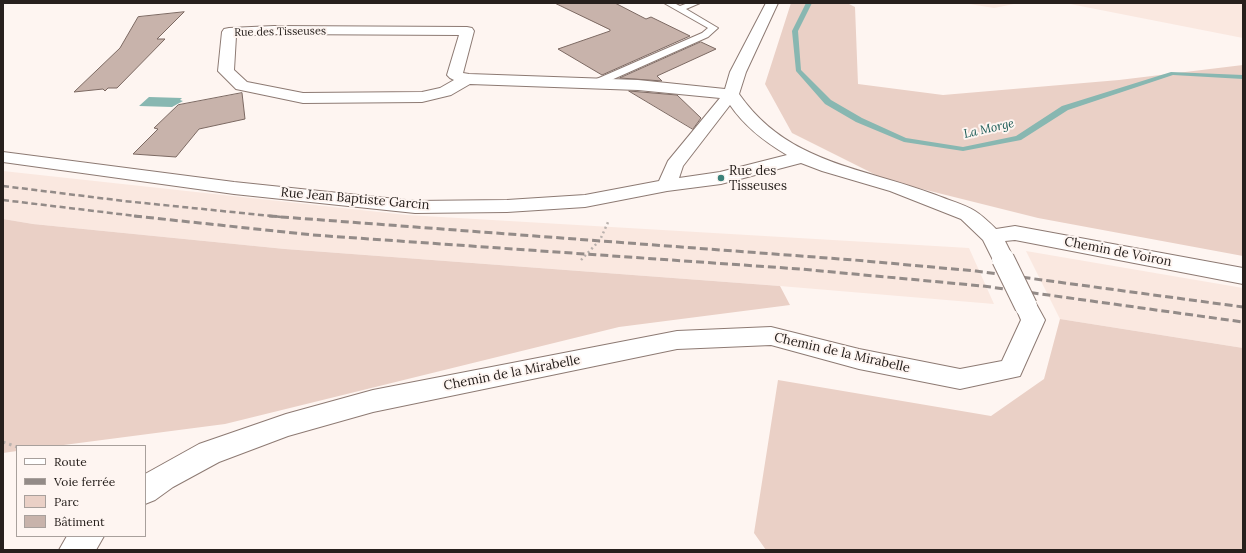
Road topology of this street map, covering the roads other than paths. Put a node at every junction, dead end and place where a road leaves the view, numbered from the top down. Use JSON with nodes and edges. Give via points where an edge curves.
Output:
{"nodes":[{"id":1,"x":668,"y":3,"type":"edge"},
{"id":2,"x":696,"y":3,"type":"edge"},
{"id":3,"x":772,"y":3,"type":"edge"},
{"id":4,"x":679,"y":9,"type":"junction"},
{"id":5,"x":467,"y":79,"type":"junction"},
{"id":6,"x":596,"y":83,"type":"junction"},
{"id":7,"x":731,"y":94,"type":"junction"},
{"id":8,"x":3,"y":157,"type":"edge"},
{"id":9,"x":802,"y":157,"type":"junction"},
{"id":10,"x":667,"y":185,"type":"junction"},
{"id":11,"x":992,"y":236,"type":"junction"},
{"id":12,"x":1243,"y":276,"type":"edge"},
{"id":13,"x":146,"y":490,"type":"edge"},
{"id":14,"x":88,"y":537,"type":"edge"},
{"id":15,"x":75,"y":550,"type":"edge"}],
"edges":[{"from":1,"to":4,"type":"lane"},
{"from":2,"to":4,"type":"lane"},
{"from":3,"to":7,"type":"street","via":[[738,72]]},
{"from":4,"to":6,"type":"lane","via":[[714,28],[704,35]]},
{"from":5,"to":5,"type":"street","name":"Rue des Tisseuses","via":[[455,74],[468,31],[229,32],[226,71],[242,86],[303,98],[422,98],[445,92]]},
{"from":5,"to":6,"type":"street"},
{"from":6,"to":7,"type":"street"},
{"from":7,"to":9,"type":"street","name":"Chemin de la Mirabelle","via":[[746,116],[771,138]]},
{"from":7,"to":10,"type":"street","via":[[674,165]]},
{"from":8,"to":10,"type":"street","name":"Rue Jean Baptiste Garcin","via":[[234,188],[415,207],[578,202]]},
{"from":9,"to":10,"type":"street","name":"Rue Jean Baptiste Garcin","via":[[714,179]]},
{"from":9,"to":11,"type":"street","name":"Chemin de la Mirabelle","via":[[896,187],[968,215]]},
{"from":11,"to":12,"type":"street","name":"Chemin de Voiron","via":[[1015,233]]},
{"from":11,"to":13,"type":"street","name":"Chemin de la Mirabelle","bridge":true,"via":[[1033,320],[1011,369],[960,379],[859,359],[771,336],[677,340],[373,401],[286,425],[209,453]]},
{"from":14,"to":15,"type":"street"}]}
